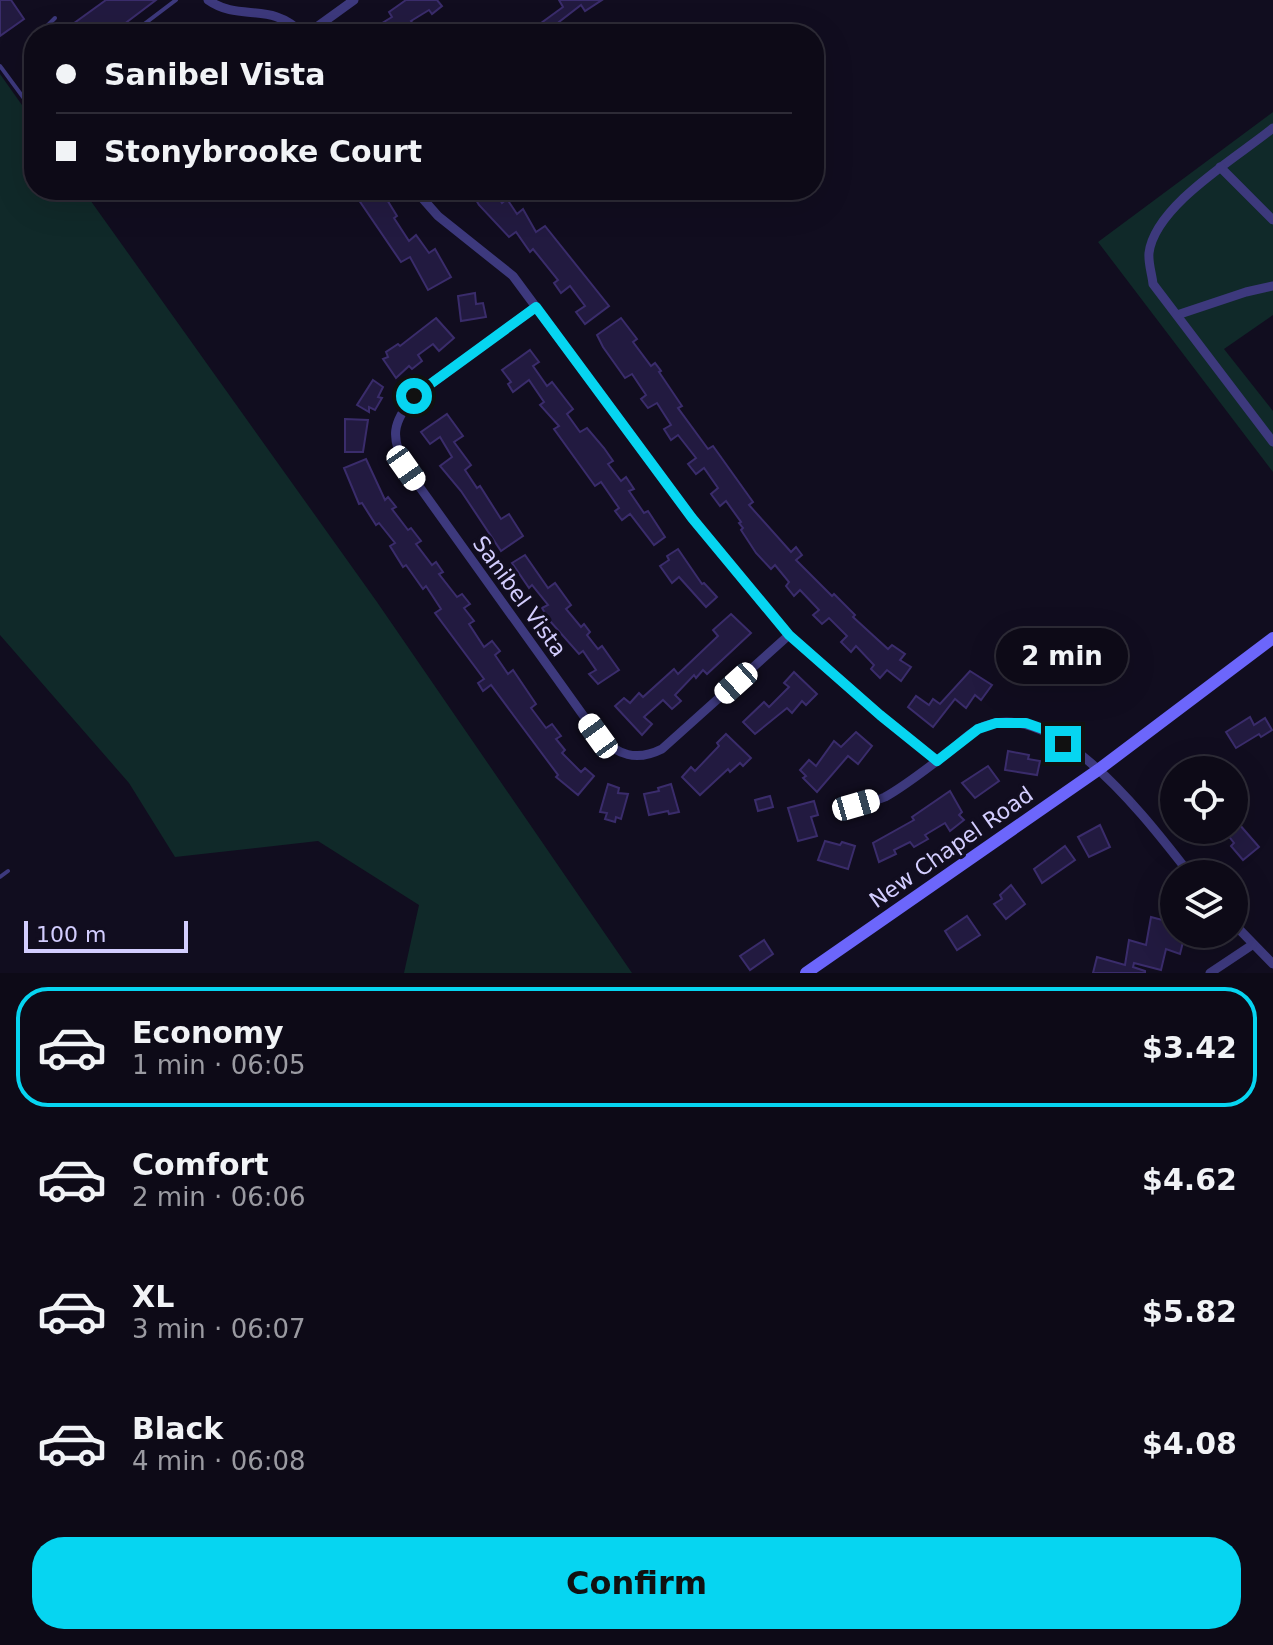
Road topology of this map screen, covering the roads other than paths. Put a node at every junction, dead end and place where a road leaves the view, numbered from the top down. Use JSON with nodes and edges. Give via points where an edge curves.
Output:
{"nodes":[{"id":1,"x":176,"y":0,"type":"edge"},
{"id":2,"x":208,"y":0,"type":"edge"},
{"id":3,"x":354,"y":0,"type":"edge"},
{"id":4,"x":55,"y":18,"type":"dead end"},
{"id":5,"x":49,"y":24,"type":"edge"},
{"id":6,"x":144,"y":24,"type":"edge"},
{"id":7,"x":295,"y":24,"type":"edge"},
{"id":8,"x":319,"y":24,"type":"edge"},
{"id":9,"x":0,"y":66,"type":"edge"},
{"id":10,"x":24,"y":98,"type":"edge"},
{"id":11,"x":1273,"y":128,"type":"edge"},
{"id":12,"x":1220,"y":167,"type":"junction"},
{"id":13,"x":424,"y":200,"type":"edge"},
{"id":14,"x":1273,"y":220,"type":"edge"},
{"id":15,"x":1273,"y":286,"type":"edge"},
{"id":16,"x":536,"y":307,"type":"junction"},
{"id":17,"x":1177,"y":315,"type":"junction"},
{"id":18,"x":1273,"y":442,"type":"edge"},
{"id":19,"x":789,"y":635,"type":"junction"},
{"id":20,"x":1273,"y":638,"type":"edge"},
{"id":21,"x":937,"y":761,"type":"junction"},
{"id":22,"x":1098,"y":770,"type":"junction"},
{"id":23,"x":856,"y":805,"type":"dead end"},
{"id":24,"x":1179,"y":860,"type":"edge"},
{"id":25,"x":8,"y":871,"type":"dead end"},
{"id":26,"x":0,"y":877,"type":"edge"},
{"id":27,"x":1248,"y":940,"type":"edge"},
{"id":28,"x":1252,"y":945,"type":"junction"},
{"id":29,"x":1273,"y":964,"type":"edge"},
{"id":30,"x":806,"y":973,"type":"edge"},
{"id":31,"x":1210,"y":973,"type":"edge"}],
"edges":[{"from":1,"to":6,"type":"lane"},
{"from":2,"to":7,"type":"street","via":[[277,12]]},
{"from":3,"to":8,"type":"street"},
{"from":4,"to":5,"type":"lane"},
{"from":9,"to":10,"type":"lane"},
{"from":11,"to":12,"type":"street"},
{"from":12,"to":14,"type":"street"},
{"from":12,"to":17,"type":"street","via":[[1157,227],[1149,254],[1153,284]]},
{"from":13,"to":16,"type":"street","via":[[513,276]]},
{"from":15,"to":17,"type":"street"},
{"from":16,"to":19,"type":"street","via":[[692,518]]},
{"from":16,"to":19,"type":"street","name":"Sanibel Vista","via":[[414,396],[395,425],[394,441],[406,468],[598,736],[622,754],[636,757],[662,749]]},
{"from":17,"to":18,"type":"street"},
{"from":19,"to":21,"type":"street"},
{"from":20,"to":22,"type":"street","name":"New Chapel Road"},
{"from":21,"to":22,"type":"street","via":[[978,729],[1026,723],[1043,729]]},
{"from":21,"to":23,"type":"street","via":[[883,798]]},
{"from":22,"to":24,"type":"street"},
{"from":22,"to":30,"type":"street","name":"New Chapel Road"},
{"from":25,"to":26,"type":"lane"},
{"from":27,"to":28,"type":"street"},
{"from":28,"to":29,"type":"street"},
{"from":28,"to":31,"type":"street"}]}
